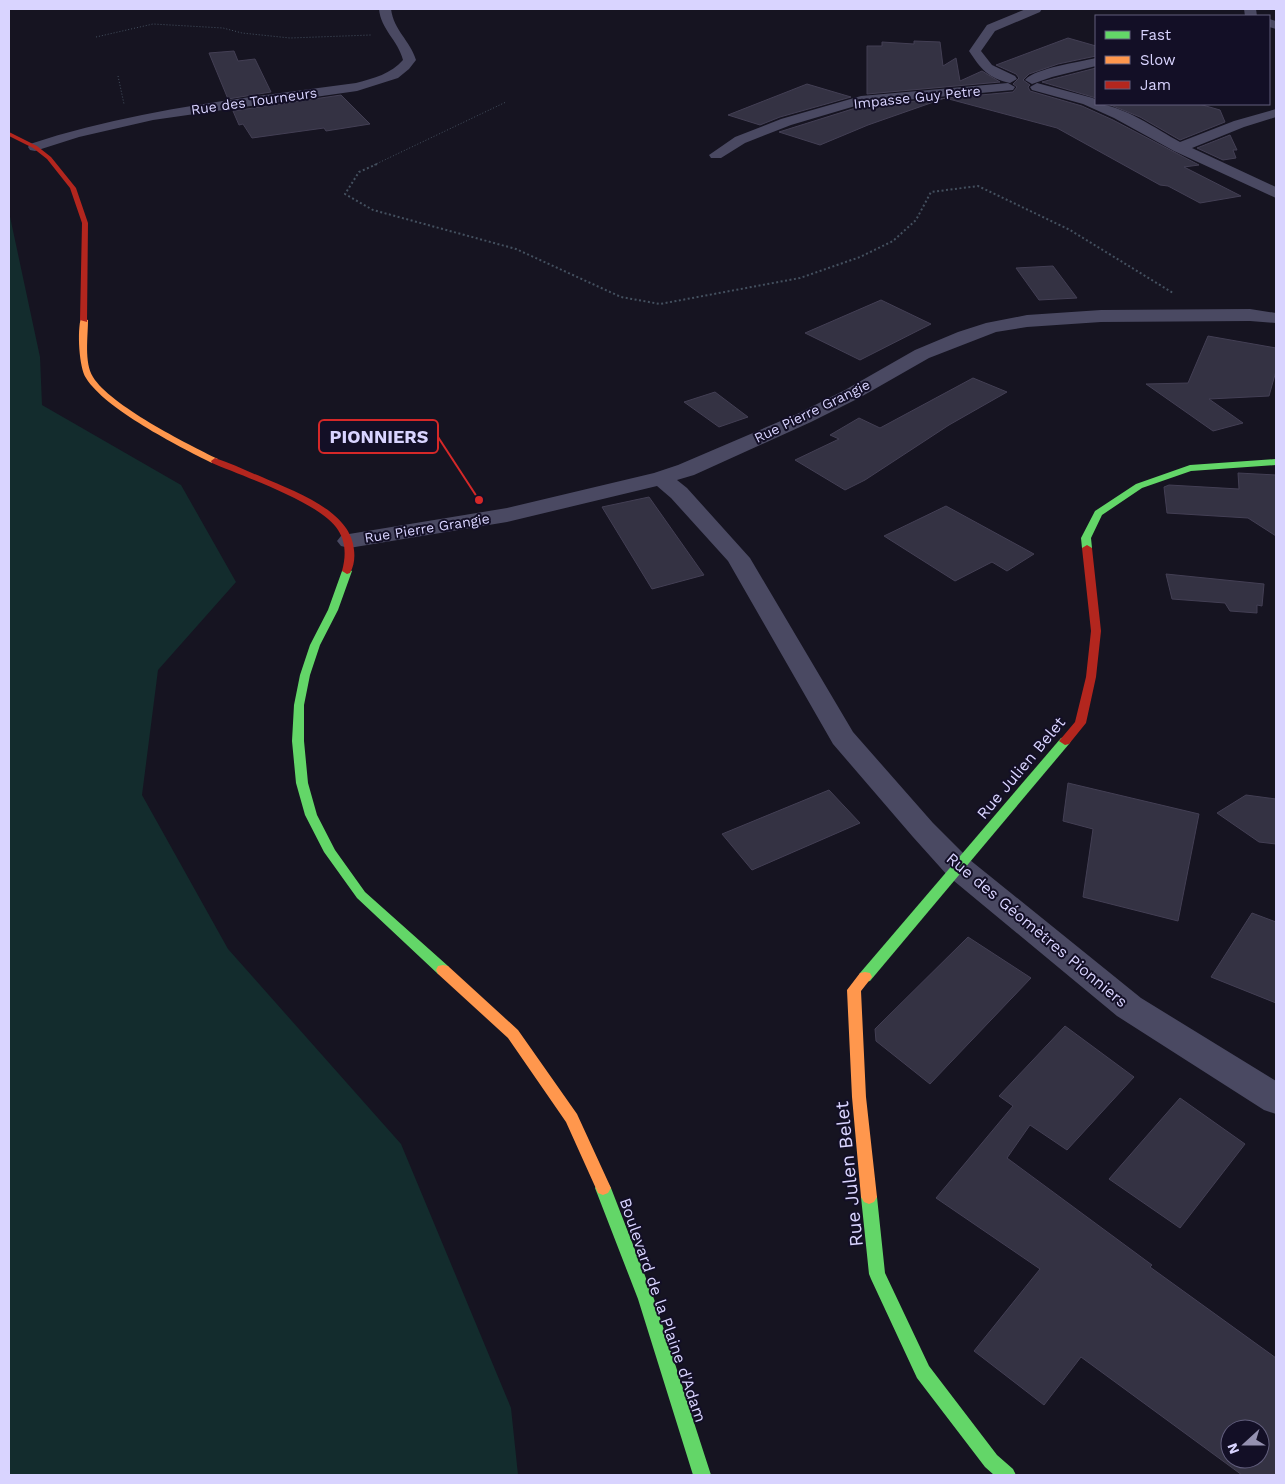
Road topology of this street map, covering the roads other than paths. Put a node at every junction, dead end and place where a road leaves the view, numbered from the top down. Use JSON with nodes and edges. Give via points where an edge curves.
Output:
{"nodes":[{"id":1,"x":385,"y":9,"type":"edge"},
{"id":2,"x":1036,"y":9,"type":"edge"},
{"id":3,"x":1095,"y":62,"type":"edge"},
{"id":4,"x":1009,"y":83,"type":"junction"},
{"id":5,"x":1034,"y":84,"type":"junction"},
{"id":6,"x":1095,"y":104,"type":"edge"},
{"id":7,"x":1097,"y":105,"type":"edge"},
{"id":8,"x":1276,"y":113,"type":"edge"},
{"id":9,"x":9,"y":134,"type":"edge"},
{"id":10,"x":34,"y":147,"type":"junction"},
{"id":11,"x":1179,"y":148,"type":"junction"},
{"id":12,"x":716,"y":155,"type":"dead end"},
{"id":13,"x":1276,"y":193,"type":"edge"},
{"id":14,"x":1276,"y":318,"type":"edge"},
{"id":15,"x":1276,"y":462,"type":"edge"},
{"id":16,"x":661,"y":478,"type":"junction"},
{"id":17,"x":349,"y":541,"type":"junction"},
{"id":18,"x":959,"y":868,"type":"junction"},
{"id":19,"x":1276,"y":1098,"type":"edge"},
{"id":20,"x":702,"y":1475,"type":"edge"},
{"id":21,"x":1007,"y":1475,"type":"edge"}],
"edges":[{"from":1,"to":10,"type":"street","name":"Rue des Tourneurs","via":[[385,18],[392,33],[408,49],[410,60],[402,70],[385,79],[357,87],[153,115]]},
{"from":2,"to":4,"type":"street","via":[[991,28],[975,51],[988,68]]},
{"from":3,"to":5,"type":"street","via":[[1048,74]]},
{"from":4,"to":5,"type":"street","name":"Impasse Guy Petre"},
{"from":4,"to":12,"type":"street","name":"Impasse Guy Petre","via":[[860,100],[786,122],[740,140]]},
{"from":5,"to":6,"type":"street"},
{"from":7,"to":11,"type":"street"},
{"from":8,"to":11,"type":"street","via":[[1227,127]]},
{"from":9,"to":10,"type":"street"},
{"from":10,"to":17,"type":"street","via":[[49,158],[73,188],[85,223],[84,349],[89,377],[106,395],[198,453],[319,508],[339,523]]},
{"from":11,"to":13,"type":"street"},
{"from":14,"to":16,"type":"street","name":"Rue Pierre Grangie","via":[[1101,316],[1027,321],[993,327],[922,354],[804,418]]},
{"from":15,"to":18,"type":"street","name":"Rue Julien Belet","via":[[1190,468],[1139,486],[1098,513],[1086,538],[1096,631],[1092,677],[1080,722]]},
{"from":16,"to":17,"type":"street","name":"Rue Pierre Grangie","via":[[507,515]]},
{"from":16,"to":18,"type":"street","name":"Rue des Géomètres Pionniers","via":[[679,493],[738,558],[843,738]]},
{"from":17,"to":20,"type":"street","name":"Boulevard de la Plaine d'Adam","via":[[350,562],[333,610],[315,645],[299,705],[302,782],[311,815],[330,852],[361,895],[512,1034],[572,1118],[611,1205]]},
{"from":18,"to":19,"type":"street","name":"Rue des Géomètres Pionniers","via":[[1129,1006]]},
{"from":18,"to":21,"type":"street","name":"Rue Julen Belet","via":[[854,990],[859,1097],[877,1274],[923,1372],[991,1461]]}]}
